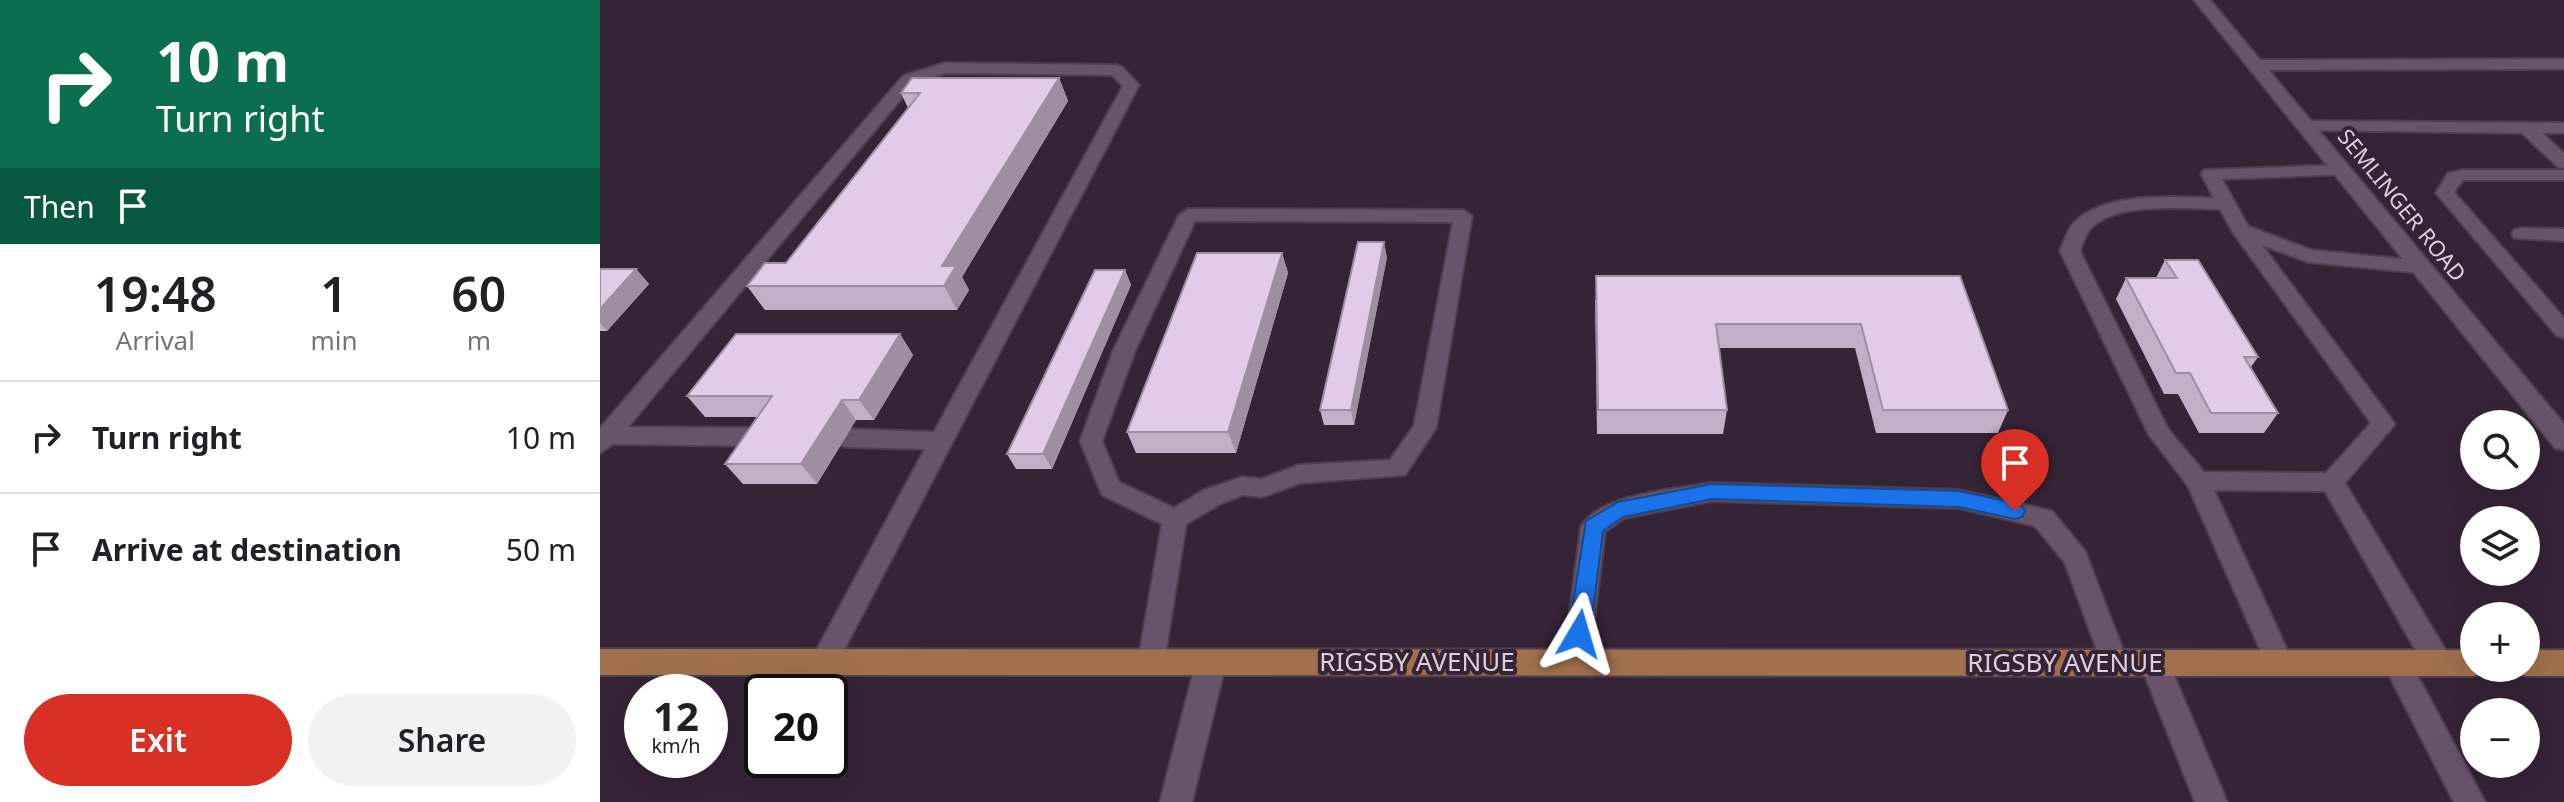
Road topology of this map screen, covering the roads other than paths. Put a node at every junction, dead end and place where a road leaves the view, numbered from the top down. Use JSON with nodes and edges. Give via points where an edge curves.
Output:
{"nodes":[{"id":1,"x":2202,"y":0,"type":"edge"},
{"id":2,"x":2564,"y":64,"type":"edge"},
{"id":3,"x":2255,"y":65,"type":"junction"},
{"id":4,"x":2306,"y":126,"type":"junction"},
{"id":5,"x":2526,"y":127,"type":"junction"},
{"id":6,"x":2564,"y":128,"type":"edge"},
{"id":7,"x":2564,"y":163,"type":"edge"},
{"id":8,"x":2342,"y":170,"type":"junction"},
{"id":9,"x":2564,"y":175,"type":"edge"},
{"id":10,"x":2226,"y":204,"type":"junction"},
{"id":11,"x":2241,"y":230,"type":"junction"},
{"id":12,"x":2521,"y":234,"type":"dead end"},
{"id":13,"x":2564,"y":235,"type":"edge"},
{"id":14,"x":2421,"y":267,"type":"junction"},
{"id":15,"x":2564,"y":331,"type":"edge"},
{"id":16,"x":772,"y":437,"type":"edge"},
{"id":17,"x":846,"y":438,"type":"dead end"},
{"id":18,"x":604,"y":440,"type":"edge"},
{"id":19,"x":941,"y":441,"type":"junction"},
{"id":20,"x":2564,"y":441,"type":"edge"},
{"id":21,"x":2198,"y":481,"type":"junction"},
{"id":22,"x":2332,"y":482,"type":"junction"},
{"id":23,"x":1175,"y":519,"type":"junction"},
{"id":24,"x":600,"y":662,"type":"edge"},
{"id":25,"x":823,"y":662,"type":"junction"},
{"id":26,"x":1151,"y":662,"type":"junction"},
{"id":27,"x":1211,"y":662,"type":"junction"},
{"id":28,"x":1576,"y":662,"type":"junction"},
{"id":29,"x":2115,"y":663,"type":"junction"},
{"id":30,"x":2155,"y":663,"type":"junction"},
{"id":31,"x":2280,"y":663,"type":"junction"},
{"id":32,"x":2396,"y":663,"type":"junction"},
{"id":33,"x":2438,"y":663,"type":"junction"},
{"id":34,"x":2460,"y":663,"type":"edge"},
{"id":35,"x":2540,"y":663,"type":"edge"},
{"id":36,"x":2564,"y":663,"type":"edge"},
{"id":37,"x":1176,"y":802,"type":"edge"},
{"id":38,"x":2211,"y":802,"type":"edge"},
{"id":39,"x":2470,"y":802,"type":"edge"}],
"edges":[{"from":1,"to":3,"type":"street","name":"SEMLINGER ROAD"},
{"from":2,"to":3,"type":"lane"},
{"from":3,"to":4,"type":"street","name":"SEMLINGER ROAD"},
{"from":4,"to":5,"type":"lane"},
{"from":4,"to":8,"type":"street","name":"SEMLINGER ROAD"},
{"from":5,"to":6,"type":"lane"},
{"from":5,"to":7,"type":"lane"},
{"from":8,"to":10,"type":"lane","via":[[2210,174]]},
{"from":8,"to":14,"type":"street","name":"SEMLINGER ROAD"},
{"from":9,"to":15,"type":"lane","via":[[2463,175],[2454,177],[2445,193]]},
{"from":10,"to":11,"type":"lane"},
{"from":10,"to":21,"type":"lane","via":[[2147,204],[2103,212],[2081,226],[2070,251],[2160,435]]},
{"from":11,"to":14,"type":"lane","via":[[2308,256]]},
{"from":11,"to":22,"type":"lane","via":[[2384,424]]},
{"from":12,"to":13,"type":"lane"},
{"from":14,"to":20,"type":"street","name":"SEMLINGER ROAD"},
{"from":16,"to":18,"type":"lane"},
{"from":17,"to":19,"type":"lane"},
{"from":18,"to":19,"type":"lane","via":[[909,79],[945,68],[1116,70],[1131,85]]},
{"from":19,"to":25,"type":"lane"},
{"from":21,"to":22,"type":"lane"},
{"from":21,"to":31,"type":"lane"},
{"from":22,"to":33,"type":"lane"},
{"from":23,"to":23,"type":"lane","via":[[1110,488],[1091,441],[1124,351],[1188,215],[1463,216],[1425,428],[1397,469],[1299,474],[1262,488],[1242,486]]},
{"from":23,"to":26,"type":"lane"},
{"from":24,"to":25,"type":"main road","name":"RIGSBY AVENUE"},
{"from":25,"to":26,"type":"main road","name":"RIGSBY AVENUE"},
{"from":26,"to":27,"type":"main road","name":"RIGSBY AVENUE"},
{"from":27,"to":28,"type":"main road","name":"RIGSBY AVENUE"},
{"from":27,"to":37,"type":"street"},
{"from":28,"to":29,"type":"main road","name":"RIGSBY AVENUE"},
{"from":28,"to":29,"type":"lane","via":[[1593,527],[1618,510],[1712,492],[1959,499],[2043,518],[2076,558]]},
{"from":29,"to":30,"type":"main road","name":"RIGSBY AVENUE"},
{"from":30,"to":31,"type":"main road","name":"RIGSBY AVENUE"},
{"from":30,"to":38,"type":"street"},
{"from":31,"to":32,"type":"main road","name":"RIGSBY AVENUE"},
{"from":32,"to":33,"type":"main road","name":"RIGSBY AVENUE"},
{"from":32,"to":39,"type":"lane"},
{"from":33,"to":34,"type":"main road","name":"RIGSBY AVENUE"},
{"from":35,"to":36,"type":"main road"}]}
